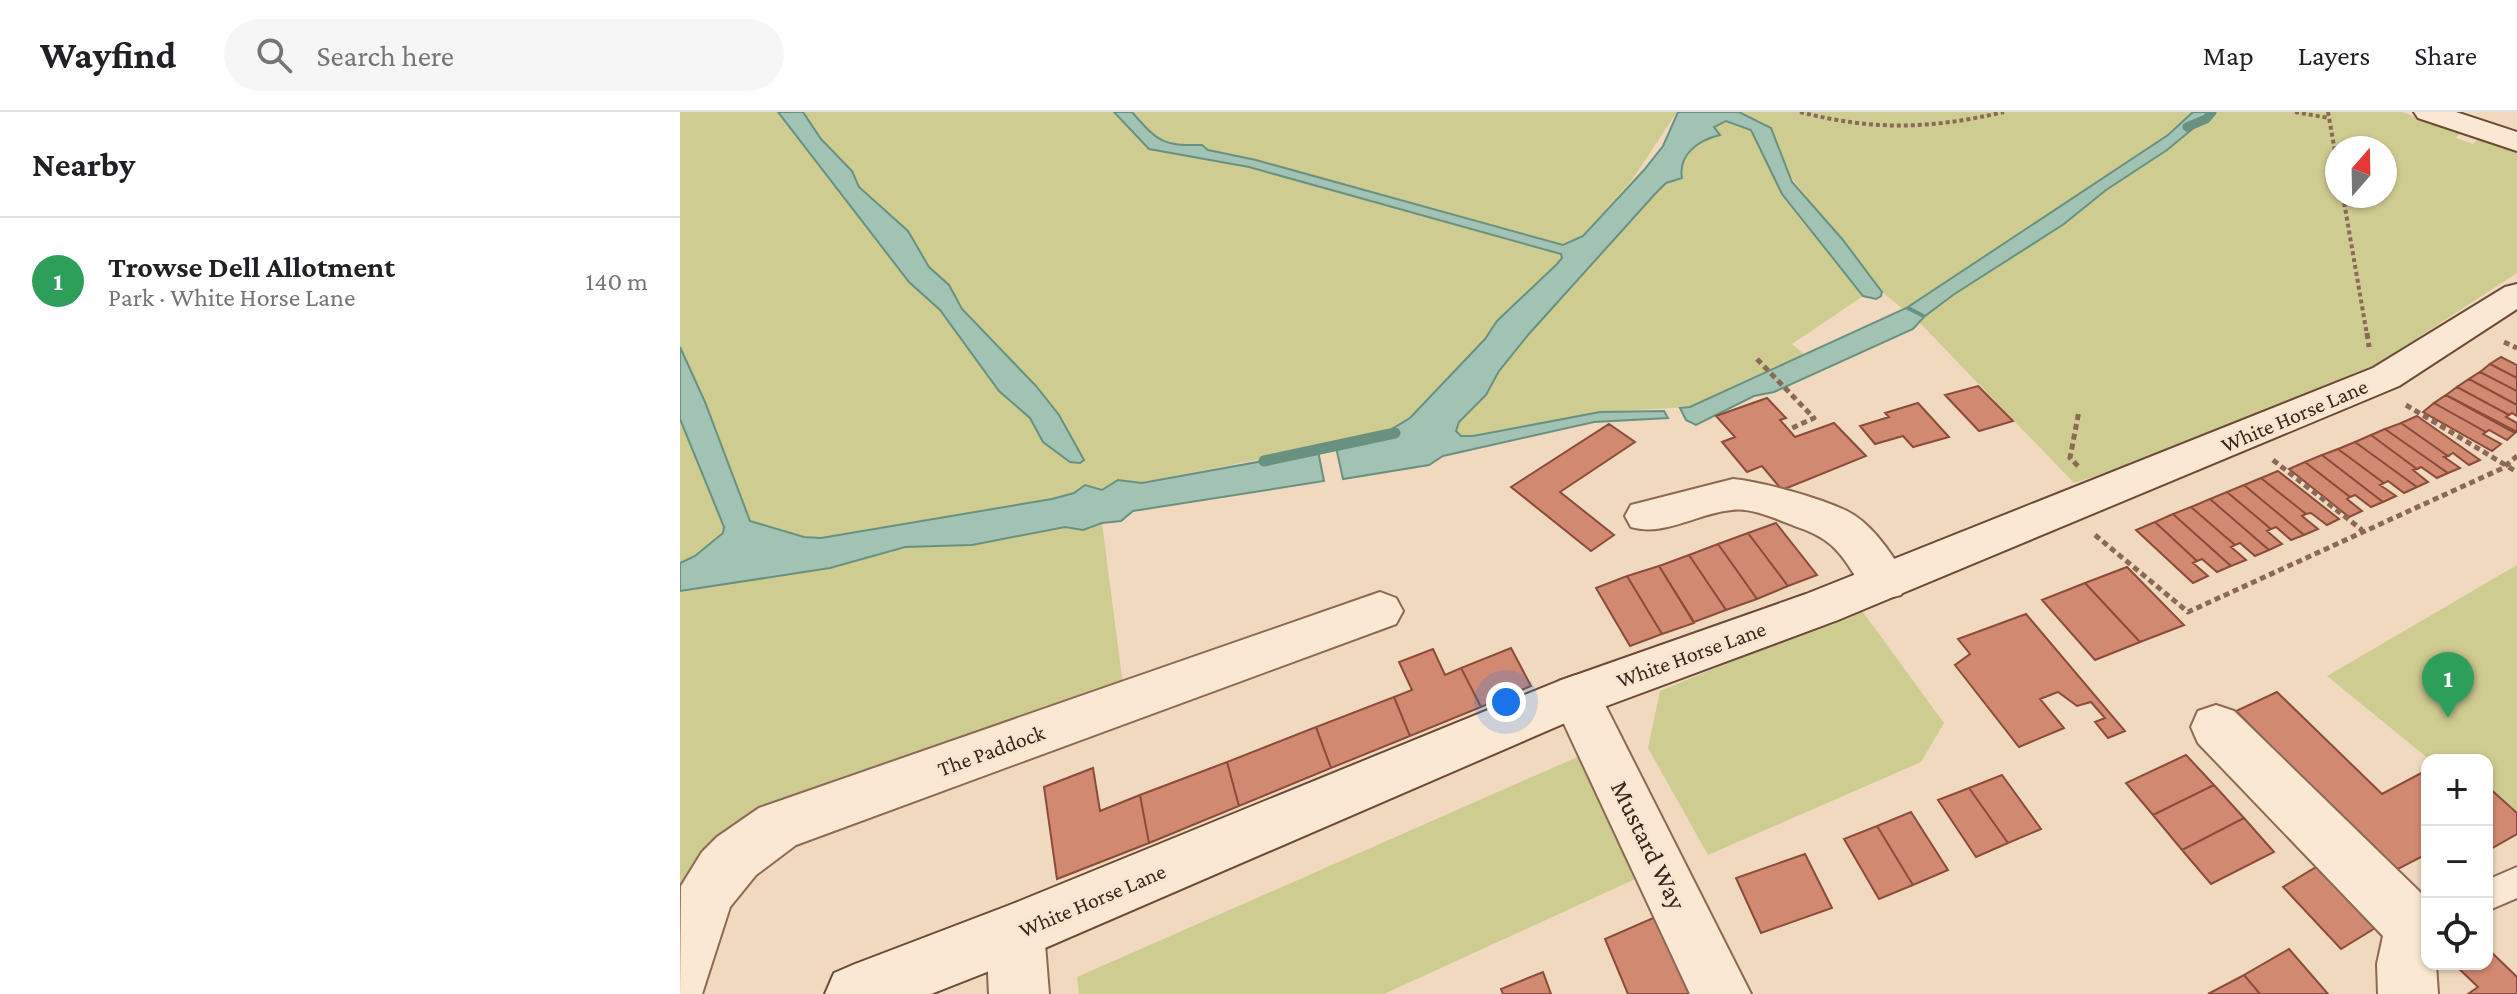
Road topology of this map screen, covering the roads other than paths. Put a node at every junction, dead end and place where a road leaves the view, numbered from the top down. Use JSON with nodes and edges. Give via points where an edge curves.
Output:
{"nodes":[{"id":1,"x":2428,"y":112,"type":"edge"},
{"id":2,"x":2517,"y":142,"type":"edge"},
{"id":3,"x":2517,"y":294,"type":"edge"},
{"id":4,"x":1646,"y":516,"type":"dead end"},
{"id":5,"x":1885,"y":582,"type":"junction"},
{"id":6,"x":1380,"y":611,"type":"dead end"},
{"id":7,"x":1576,"y":696,"type":"junction"},
{"id":8,"x":2216,"y":727,"type":"dead end"},
{"id":9,"x":2421,"y":925,"type":"edge"},
{"id":10,"x":2421,"y":927,"type":"edge"},
{"id":11,"x":1015,"y":932,"type":"junction"},
{"id":12,"x":680,"y":975,"type":"edge"},
{"id":13,"x":855,"y":994,"type":"edge"},
{"id":14,"x":1019,"y":994,"type":"edge"},
{"id":15,"x":1721,"y":994,"type":"edge"},
{"id":16,"x":2408,"y":994,"type":"edge"}],
"edges":[{"from":1,"to":2,"type":"street"},
{"from":3,"to":5,"type":"street","name":"White Horse Lane","via":[[2378,380]]},
{"from":4,"to":5,"type":"street","via":[[1733,494],[1752,496],[1833,523],[1853,539]]},
{"from":5,"to":7,"type":"street","name":"White Horse Lane"},
{"from":6,"to":12,"type":"street","name":"The Paddock","via":[[778,826],[745,845],[718,873],[697,909]]},
{"from":7,"to":11,"type":"street","name":"White Horse Lane"},
{"from":7,"to":15,"type":"street","name":"Mustard Way"},
{"from":8,"to":9,"type":"street"},
{"from":10,"to":16,"type":"street","via":[[2409,944],[2405,964]]},
{"from":11,"to":13,"type":"street","name":"White Horse Lane"},
{"from":11,"to":14,"type":"street"}]}
